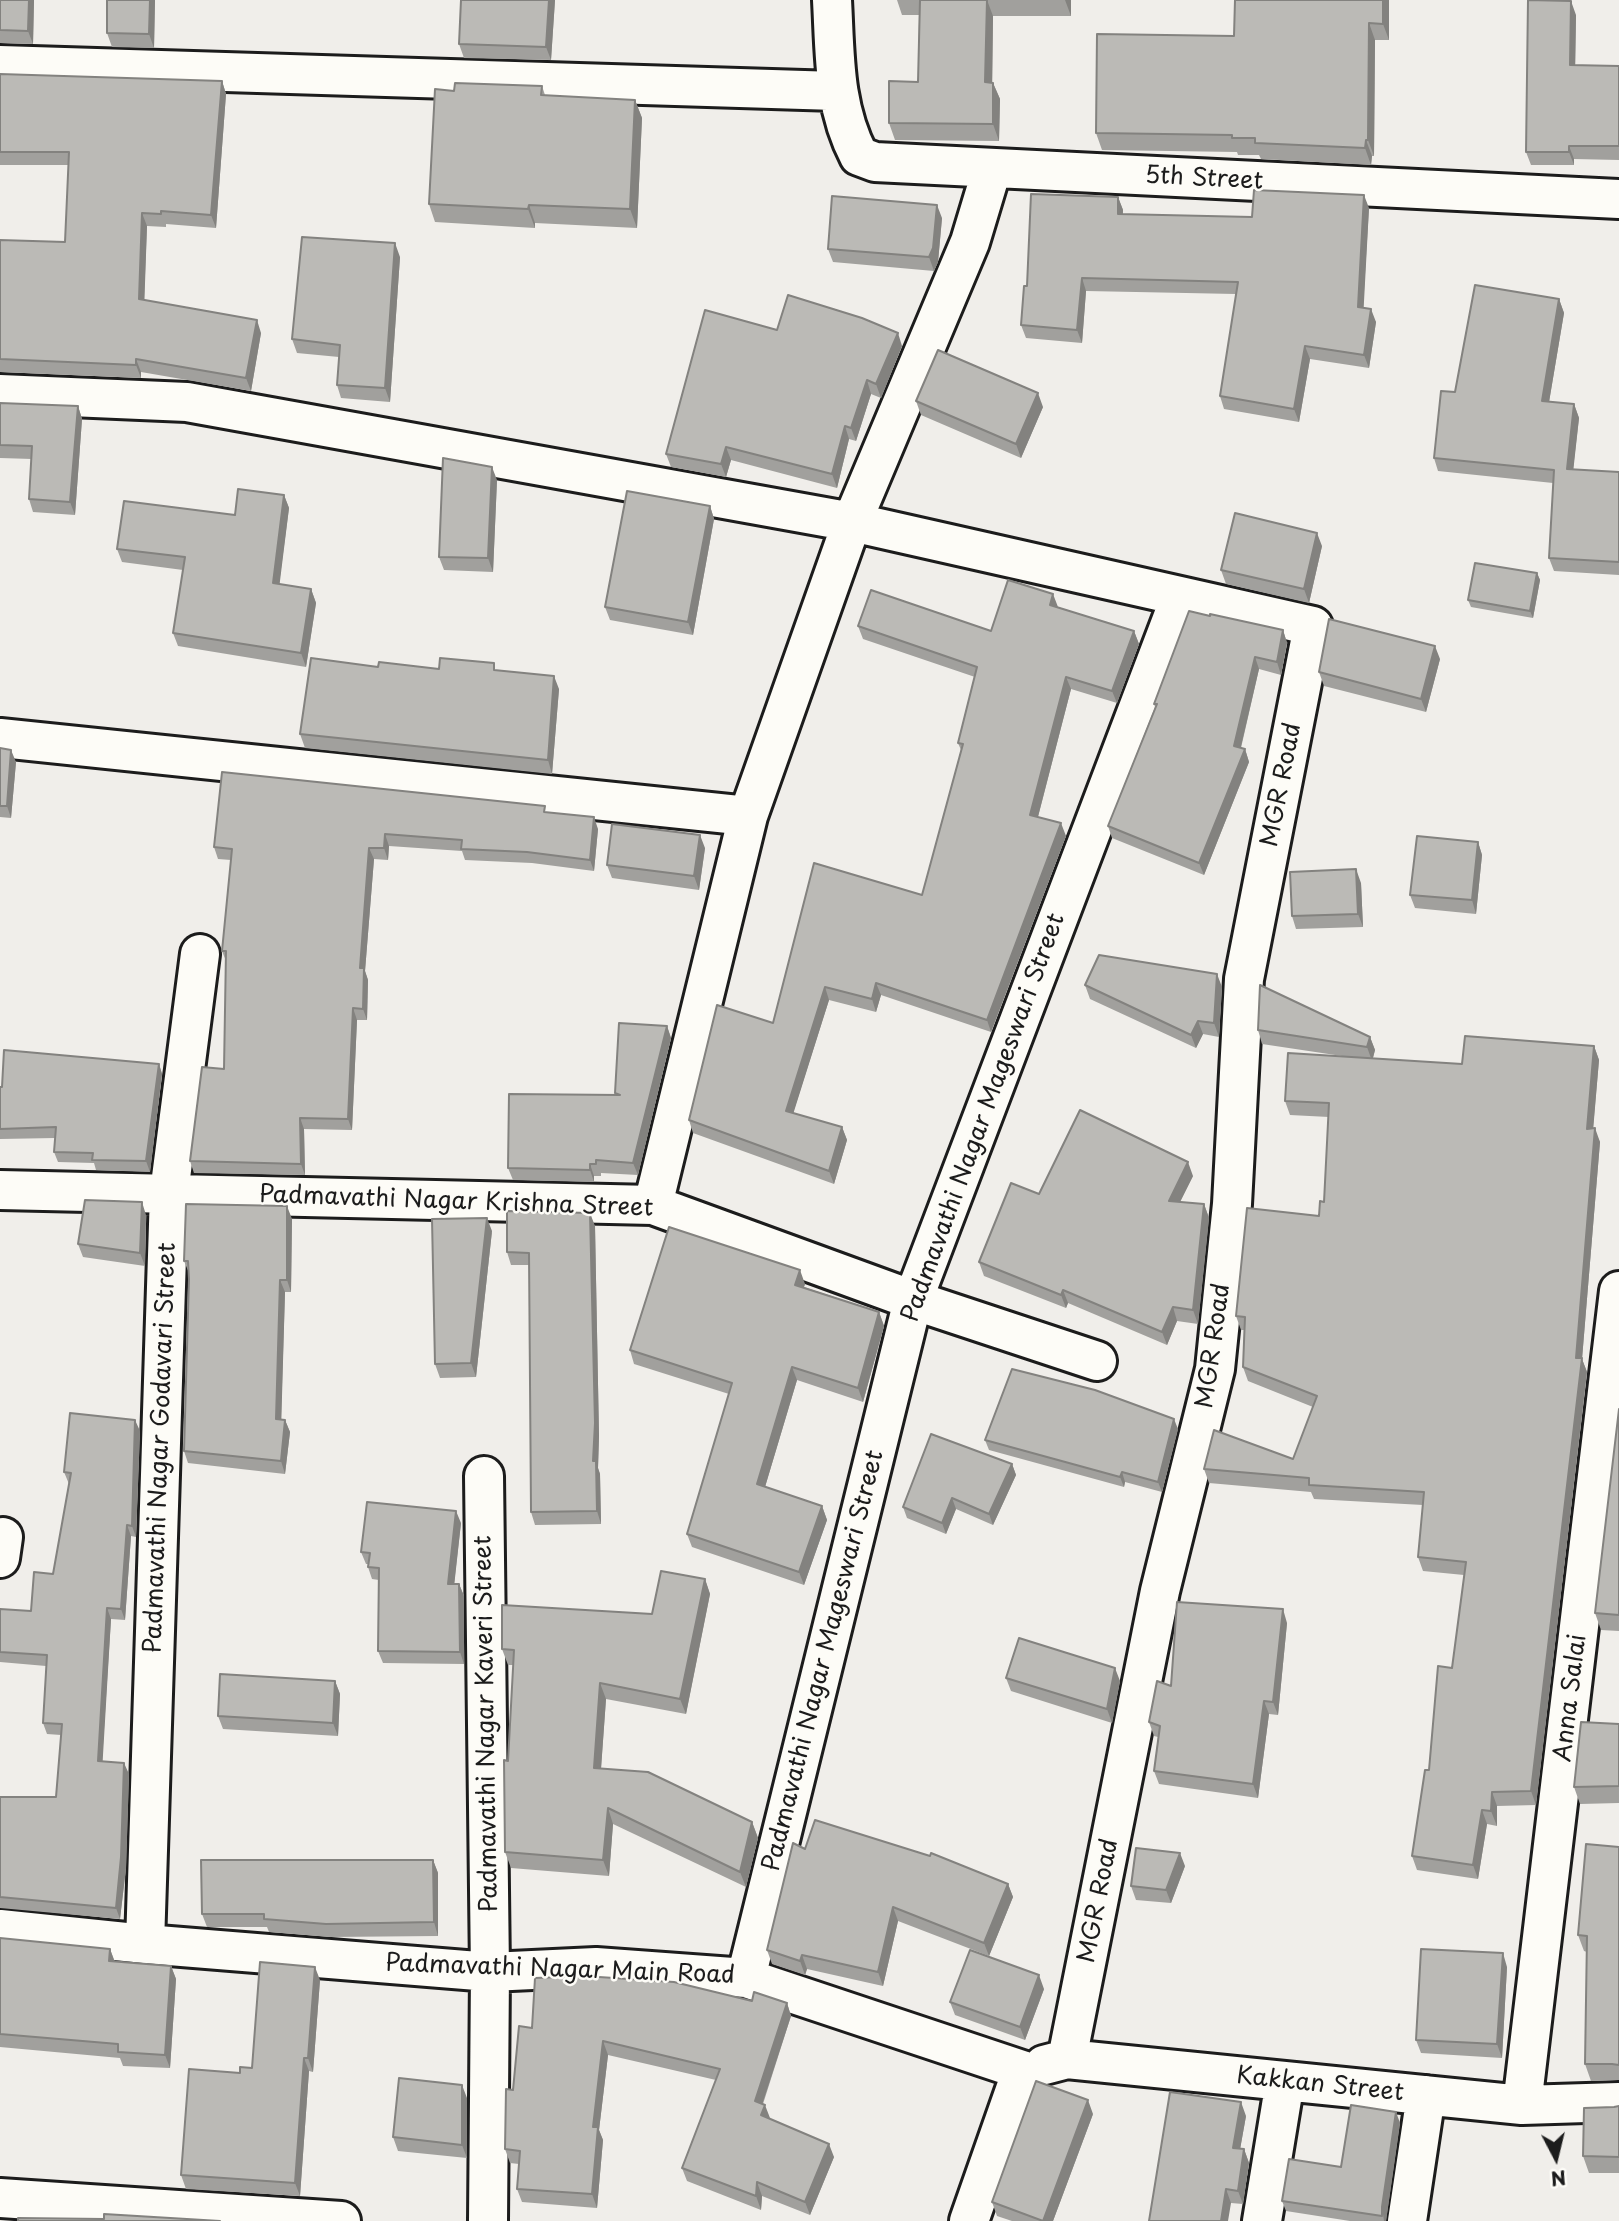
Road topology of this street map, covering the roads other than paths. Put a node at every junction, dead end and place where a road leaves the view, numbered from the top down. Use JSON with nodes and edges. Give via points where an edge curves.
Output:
{"nodes":[{"id":1,"x":832,"y":0,"type":"edge"},
{"id":2,"x":0,"y":65,"type":"edge"},
{"id":3,"x":836,"y":91,"type":"junction"},
{"id":4,"x":992,"y":169,"type":"junction"},
{"id":5,"x":1619,"y":200,"type":"edge"},
{"id":6,"x":0,"y":394,"type":"edge"},
{"id":7,"x":852,"y":522,"type":"junction"},
{"id":8,"x":1180,"y":598,"type":"junction"},
{"id":9,"x":0,"y":738,"type":"edge"},
{"id":10,"x":748,"y":816,"type":"junction"},
{"id":11,"x":200,"y":954,"type":"dead end"},
{"id":12,"x":0,"y":1190,"type":"edge"},
{"id":13,"x":169,"y":1193,"type":"junction"},
{"id":14,"x":653,"y":1205,"type":"junction"},
{"id":15,"x":1619,"y":1291,"type":"edge"},
{"id":16,"x":913,"y":1300,"type":"junction"},
{"id":17,"x":1616,"y":1335,"type":"edge"},
{"id":18,"x":1097,"y":1361,"type":"dead end"},
{"id":19,"x":484,"y":1476,"type":"dead end"},
{"id":20,"x":0,"y":1929,"type":"edge"},
{"id":21,"x":145,"y":1944,"type":"junction"},
{"id":22,"x":490,"y":1972,"type":"junction"},
{"id":23,"x":746,"y":1978,"type":"junction"},
{"id":24,"x":1067,"y":2059,"type":"junction"},
{"id":25,"x":1022,"y":2070,"type":"junction"},
{"id":26,"x":1285,"y":2081,"type":"junction"},
{"id":27,"x":1426,"y":2095,"type":"junction"},
{"id":28,"x":1619,"y":2102,"type":"edge"},
{"id":29,"x":1522,"y":2105,"type":"junction"},
{"id":30,"x":0,"y":2198,"type":"edge"},
{"id":31,"x":341,"y":2221,"type":"edge"},
{"id":32,"x":488,"y":2221,"type":"edge"},
{"id":33,"x":969,"y":2221,"type":"edge"},
{"id":34,"x":1262,"y":2221,"type":"edge"},
{"id":35,"x":1407,"y":2221,"type":"edge"}],
"edges":[{"from":1,"to":3,"type":"street"},
{"from":2,"to":3,"type":"street"},
{"from":3,"to":4,"type":"street","name":"5th Street","via":[[859,156],[875,162]]},
{"from":4,"to":5,"type":"street","name":"5th Street"},
{"from":4,"to":7,"type":"street","via":[[970,242]]},
{"from":6,"to":7,"type":"street","via":[[187,402]]},
{"from":7,"to":8,"type":"street"},
{"from":7,"to":10,"type":"street"},
{"from":8,"to":16,"type":"street","name":"Padmavathi Nagar Mageswari Street"},
{"from":8,"to":24,"type":"street","name":"MGR Road","via":[[1313,626],[1244,979],[1232,1204],[1215,1368],[1160,1591]]},
{"from":9,"to":10,"type":"street"},
{"from":10,"to":14,"type":"street"},
{"from":11,"to":13,"type":"street","name":"Padmavathi Nagar Godavari Street"},
{"from":12,"to":13,"type":"street","name":"Padmavathi Nagar Krishna Street"},
{"from":13,"to":14,"type":"street","name":"Padmavathi Nagar Krishna Street"},
{"from":13,"to":21,"type":"street","name":"Padmavathi Nagar Godavari Street"},
{"from":14,"to":16,"type":"street","name":"Padmavathi Nagar Krishna Street"},
{"from":15,"to":17,"type":"street","name":"Anna Salai"},
{"from":16,"to":18,"type":"street","name":"Padmavathi Nagar Krishna Street"},
{"from":16,"to":23,"type":"street","name":"Padmavathi Nagar Mageswari Street"},
{"from":17,"to":29,"type":"street","name":"Anna Salai"},
{"from":19,"to":22,"type":"street","name":"Padmavathi Nagar Kaveri Street"},
{"from":20,"to":21,"type":"street","name":"Padmavathi Nagar Main Road"},
{"from":21,"to":22,"type":"street","name":"Padmavathi Nagar Main Road"},
{"from":22,"to":23,"type":"street","name":"Padmavathi Nagar Main Road","via":[[596,1968]]},
{"from":22,"to":32,"type":"street","name":"Padmavathi Nagar Kaveri Street"},
{"from":23,"to":25,"type":"street","name":"Padmavathi Nagar Main Road"},
{"from":24,"to":25,"type":"street","name":"Kakkan Street"},
{"from":24,"to":26,"type":"street","name":"Kakkan Street"},
{"from":25,"to":33,"type":"street"},
{"from":26,"to":27,"type":"street","name":"Kakkan Street"},
{"from":26,"to":34,"type":"street"},
{"from":27,"to":29,"type":"street","name":"Kakkan Street"},
{"from":27,"to":35,"type":"street"},
{"from":28,"to":29,"type":"street","name":"Kakkan Street"},
{"from":30,"to":31,"type":"street"}]}
